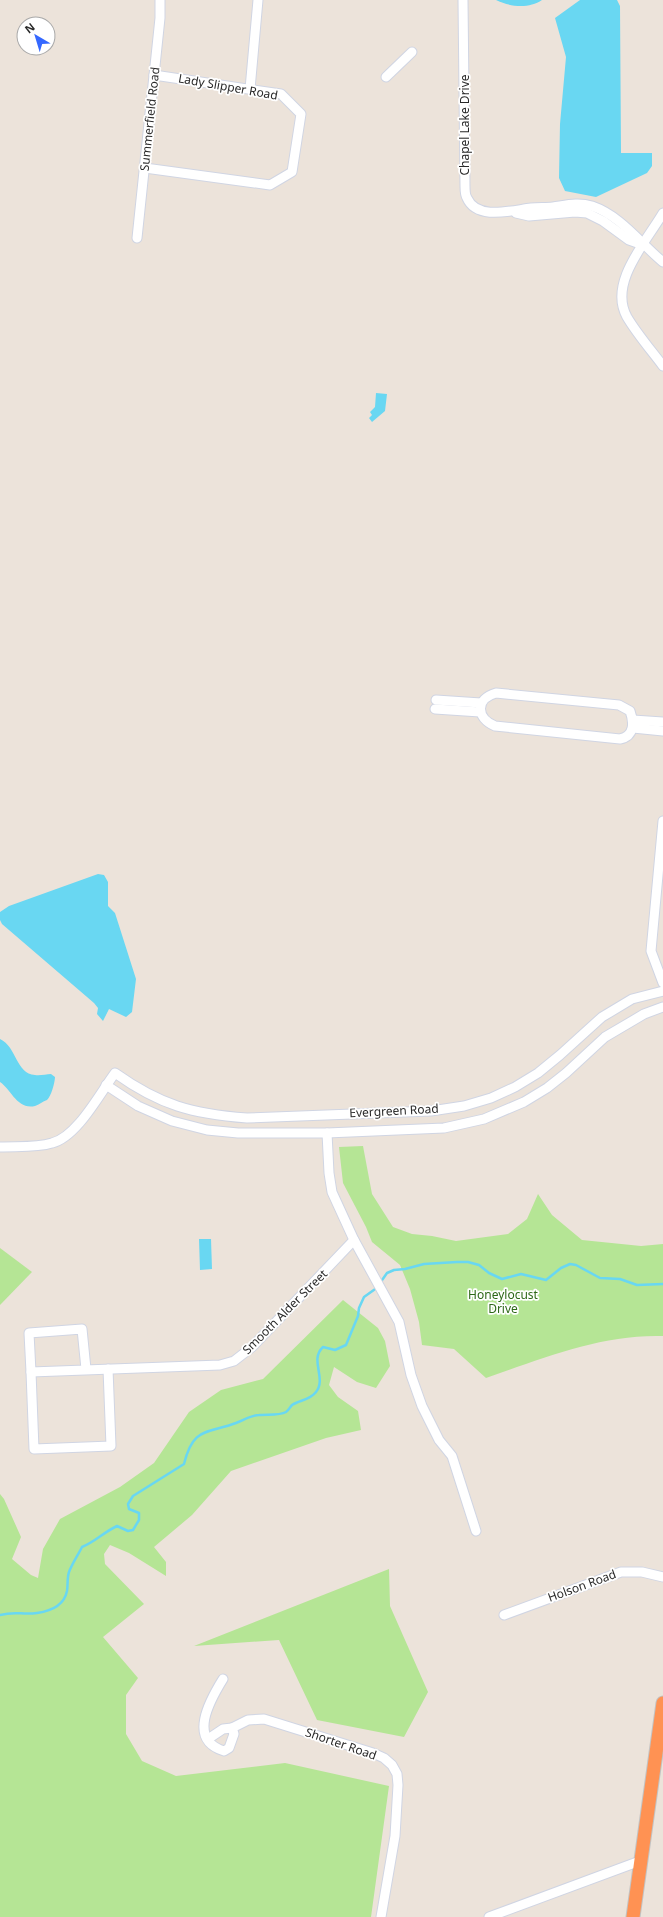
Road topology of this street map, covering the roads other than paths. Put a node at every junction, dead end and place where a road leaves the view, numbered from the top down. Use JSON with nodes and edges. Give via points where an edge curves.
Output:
{"nodes":[{"id":1,"x":160,"y":0,"type":"edge"},
{"id":2,"x":258,"y":0,"type":"edge"},
{"id":3,"x":463,"y":0,"type":"edge"},
{"id":4,"x":412,"y":52,"type":"dead end"},
{"id":5,"x":154,"y":75,"type":"junction"},
{"id":6,"x":386,"y":77,"type":"dead end"},
{"id":7,"x":250,"y":90,"type":"junction"},
{"id":8,"x":145,"y":168,"type":"junction"},
{"id":9,"x":663,"y":213,"type":"edge"},
{"id":10,"x":137,"y":238,"type":"dead end"},
{"id":11,"x":643,"y":245,"type":"junction"},
{"id":12,"x":663,"y":262,"type":"edge"},
{"id":13,"x":663,"y":366,"type":"edge"},
{"id":14,"x":435,"y":704,"type":"dead end"},
{"id":15,"x":481,"y":708,"type":"junction"},
{"id":16,"x":663,"y":722,"type":"edge"},
{"id":17,"x":633,"y":724,"type":"junction"},
{"id":18,"x":663,"y":731,"type":"edge"},
{"id":19,"x":663,"y":821,"type":"edge"},
{"id":20,"x":663,"y":983,"type":"edge"},
{"id":21,"x":663,"y":991,"type":"edge"},
{"id":22,"x":663,"y":1007,"type":"edge"},
{"id":23,"x":106,"y":1085,"type":"junction"},
{"id":24,"x":327,"y":1132,"type":"junction"},
{"id":25,"x":0,"y":1147,"type":"edge"},
{"id":26,"x":354,"y":1240,"type":"junction"},
{"id":27,"x":86,"y":1369,"type":"junction"},
{"id":28,"x":108,"y":1369,"type":"junction"},
{"id":29,"x":31,"y":1372,"type":"junction"},
{"id":30,"x":476,"y":1531,"type":"dead end"},
{"id":31,"x":663,"y":1577,"type":"edge"},
{"id":32,"x":504,"y":1615,"type":"dead end"},
{"id":33,"x":223,"y":1679,"type":"dead end"},
{"id":34,"x":663,"y":1703,"type":"edge"},
{"id":35,"x":232,"y":1728,"type":"junction"},
{"id":36,"x":208,"y":1739,"type":"junction"},
{"id":37,"x":640,"y":1861,"type":"junction"},
{"id":38,"x":381,"y":1917,"type":"edge"},
{"id":39,"x":489,"y":1917,"type":"edge"},
{"id":40,"x":634,"y":1917,"type":"edge"}],
"edges":[{"from":1,"to":5,"type":"street","name":"Summerfield Road"},
{"from":2,"to":7,"type":"street"},
{"from":3,"to":11,"type":"street","name":"Chapel Lake Drive","via":[[466,198],[478,209],[493,212],[512,212],[576,203],[590,206],[609,214],[634,234]]},
{"from":4,"to":6,"type":"street"},
{"from":5,"to":7,"type":"street","name":"Lady Slipper Road"},
{"from":5,"to":8,"type":"street","name":"Summerfield Road"},
{"from":7,"to":8,"type":"street","name":"Lady Slipper Road","via":[[281,94],[301,114],[292,172],[270,185]]},
{"from":8,"to":10,"type":"street","name":"Summerfield Road"},
{"from":9,"to":11,"type":"street"},
{"from":11,"to":12,"type":"street","name":"Chapel Lake Drive"},
{"from":11,"to":13,"type":"street","via":[[625,273],[621,287],[622,299],[626,316]]},
{"from":14,"to":15,"type":"street"},
{"from":15,"to":17,"type":"street","via":[[490,695],[496,693],[619,705],[630,710]]},
{"from":15,"to":17,"type":"street","via":[[487,723],[503,727],[620,739],[630,734]]},
{"from":16,"to":17,"type":"street"},
{"from":17,"to":18,"type":"street"},
{"from":19,"to":20,"type":"street","via":[[651,951]]},
{"from":21,"to":23,"type":"street","name":"Evergreen Road","via":[[632,1000],[602,1017],[538,1073],[515,1087],[464,1106],[430,1111],[228,1117],[194,1112],[168,1103],[138,1089],[115,1073]]},
{"from":22,"to":24,"type":"street","name":"Evergreen Road","via":[[644,1014],[605,1037],[547,1088],[519,1105],[484,1119],[444,1128]]},
{"from":23,"to":24,"type":"street","name":"Evergreen Road","via":[[138,1106],[172,1121],[207,1130],[238,1133]]},
{"from":23,"to":25,"type":"street","name":"Evergreen Road","via":[[68,1135],[53,1143]]},
{"from":24,"to":26,"type":"street","via":[[332,1192]]},
{"from":26,"to":28,"type":"street","name":"Smooth Alder Street","via":[[257,1342],[234,1361],[220,1365]]},
{"from":26,"to":30,"type":"street","via":[[399,1322],[411,1375],[422,1406],[439,1440],[452,1456]]},
{"from":27,"to":28,"type":"street","name":"Smooth Alder Street"},
{"from":27,"to":29,"type":"street","name":"Smooth Alder Street"},
{"from":27,"to":29,"type":"street","via":[[82,1329],[29,1333]]},
{"from":28,"to":29,"type":"street","via":[[111,1446],[34,1449]]},
{"from":31,"to":32,"type":"street","name":"Holson Road","via":[[642,1572],[621,1572]]},
{"from":33,"to":36,"type":"street","via":[[205,1714],[204,1729]]},
{"from":34,"to":37,"type":"highway"},
{"from":35,"to":36,"type":"street","name":"Shorter Road","via":[[223,1729]]},
{"from":35,"to":36,"type":"street","via":[[233,1741],[230,1748],[224,1751],[211,1745]]},
{"from":35,"to":38,"type":"street","name":"Shorter Road","via":[[248,1720],[264,1719],[373,1754],[384,1758],[392,1765],[397,1774],[398,1785],[395,1836]]},
{"from":37,"to":39,"type":"street"},
{"from":37,"to":40,"type":"highway"}]}
